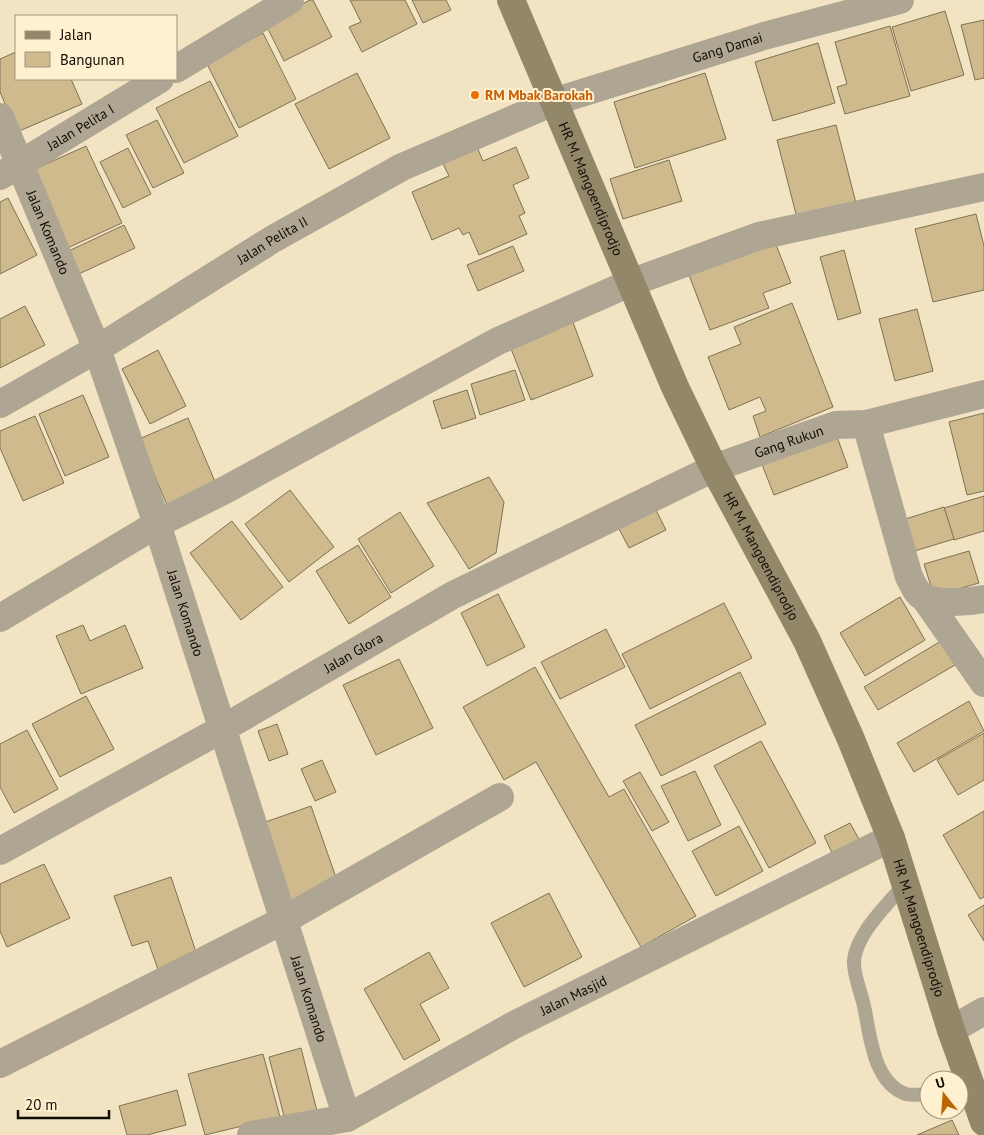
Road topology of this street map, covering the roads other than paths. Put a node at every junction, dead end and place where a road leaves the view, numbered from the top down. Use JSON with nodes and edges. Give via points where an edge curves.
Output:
{"nodes":[{"id":1,"x":290,"y":0,"type":"edge"},
{"id":2,"x":512,"y":0,"type":"edge"},
{"id":3,"x":900,"y":0,"type":"edge"},
{"id":4,"x":178,"y":68,"type":"edge"},
{"id":5,"x":158,"y":80,"type":"edge"},
{"id":6,"x":556,"y":101,"type":"junction"},
{"id":7,"x":0,"y":117,"type":"edge"},
{"id":8,"x":10,"y":170,"type":"edge"},
{"id":9,"x":984,"y":187,"type":"edge"},
{"id":10,"x":630,"y":283,"type":"junction"},
{"id":11,"x":97,"y":349,"type":"junction"},
{"id":12,"x":984,"y":394,"type":"edge"},
{"id":13,"x":0,"y":404,"type":"edge"},
{"id":14,"x":866,"y":424,"type":"junction"},
{"id":15,"x":714,"y":468,"type":"junction"},
{"id":16,"x":157,"y":524,"type":"junction"},
{"id":17,"x":924,"y":597,"type":"junction"},
{"id":18,"x":984,"y":598,"type":"edge"},
{"id":19,"x":0,"y":618,"type":"edge"},
{"id":20,"x":984,"y":682,"type":"edge"},
{"id":21,"x":222,"y":729,"type":"junction"},
{"id":22,"x":500,"y":797,"type":"dead end"},
{"id":23,"x":891,"y":838,"type":"junction"},
{"id":24,"x":0,"y":851,"type":"edge"},
{"id":25,"x":906,"y":883,"type":"junction"},
{"id":26,"x":284,"y":920,"type":"junction"},
{"id":27,"x":984,"y":1011,"type":"edge"},
{"id":28,"x":951,"y":1030,"type":"junction"},
{"id":29,"x":0,"y":1064,"type":"edge"},
{"id":30,"x":960,"y":1070,"type":"edge"},
{"id":31,"x":919,"y":1094,"type":"edge"},
{"id":32,"x":969,"y":1099,"type":"edge"},
{"id":33,"x":347,"y":1118,"type":"junction"},
{"id":34,"x":984,"y":1122,"type":"edge"},
{"id":35,"x":251,"y":1135,"type":"edge"}],
"edges":[{"from":1,"to":4,"type":"street"},
{"from":2,"to":6,"type":"main road","name":"HR M. Mangoendiprodjo"},
{"from":3,"to":6,"type":"street","name":"Gang Damai","via":[[764,36]]},
{"from":5,"to":8,"type":"street","name":"Jalan Pelita I"},
{"from":6,"to":10,"type":"main road","name":"HR M. Mangoendiprodjo"},
{"from":6,"to":11,"type":"street","name":"Jalan Pelita II","via":[[402,167],[273,240]]},
{"from":7,"to":8,"type":"street","name":"Jalan Komando"},
{"from":8,"to":11,"type":"street","name":"Jalan Komando"},
{"from":9,"to":10,"type":"street","via":[[759,236]]},
{"from":10,"to":15,"type":"main road","name":"HR M. Mangoendiprodjo"},
{"from":10,"to":16,"type":"street","via":[[498,341]]},
{"from":11,"to":13,"type":"street","name":"Jalan Pelita II"},
{"from":11,"to":16,"type":"street","name":"Jalan Komando"},
{"from":12,"to":14,"type":"street","name":"Gang Rukun"},
{"from":14,"to":15,"type":"street","name":"Gang Rukun","via":[[836,426]]},
{"from":14,"to":17,"type":"street","via":[[910,577]]},
{"from":15,"to":21,"type":"street","name":"Jalan Glora","via":[[453,595]]},
{"from":15,"to":23,"type":"main road","name":"HR M. Mangoendiprodjo","via":[[807,641]]},
{"from":16,"to":19,"type":"street"},
{"from":16,"to":21,"type":"street","name":"Jalan Komando"},
{"from":17,"to":18,"type":"street","via":[[948,602]]},
{"from":17,"to":20,"type":"street"},
{"from":21,"to":24,"type":"street","name":"Jalan Glora"},
{"from":21,"to":26,"type":"street","name":"Jalan Komando"},
{"from":22,"to":26,"type":"street"},
{"from":23,"to":25,"type":"main road","name":"HR M. Mangoendiprodjo"},
{"from":23,"to":33,"type":"street","name":"Jalan Masjid","via":[[514,1025]]},
{"from":25,"to":28,"type":"main road","name":"HR M. Mangoendiprodjo"},
{"from":25,"to":31,"type":"lane","via":[[864,934],[854,961],[874,1053],[881,1071],[900,1091]]},
{"from":26,"to":29,"type":"street"},
{"from":26,"to":33,"type":"street","name":"Jalan Komando"},
{"from":27,"to":28,"type":"street"},
{"from":28,"to":30,"type":"main road","name":"HR M. Mangoendiprodjo"},
{"from":32,"to":34,"type":"main road","name":"HR M. Mangoendiprodjo"},
{"from":33,"to":35,"type":"street","name":"Jalan Masjid"}]}
